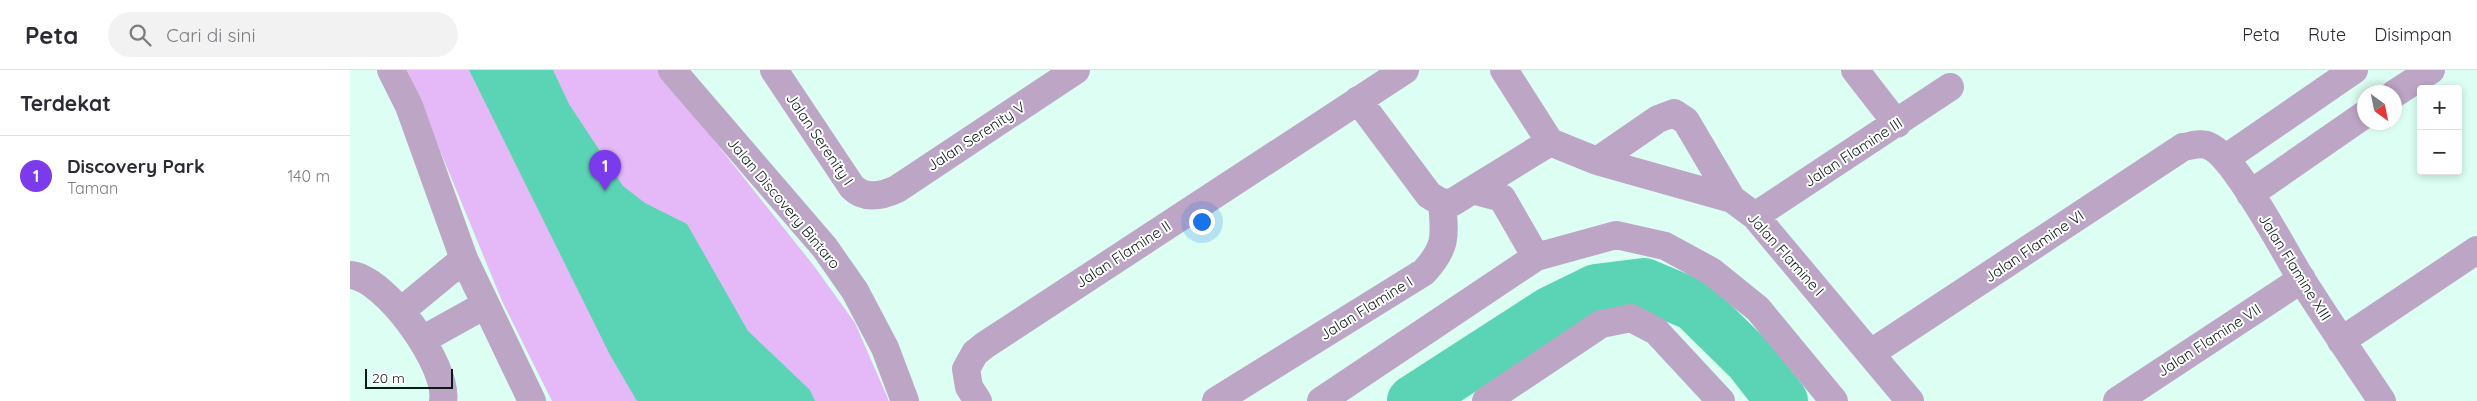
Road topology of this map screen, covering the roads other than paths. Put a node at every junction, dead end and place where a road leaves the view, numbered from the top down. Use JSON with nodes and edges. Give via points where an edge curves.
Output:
{"nodes":[{"id":1,"x":391,"y":70,"type":"edge"},
{"id":2,"x":672,"y":70,"type":"edge"},
{"id":3,"x":774,"y":70,"type":"edge"},
{"id":4,"x":1076,"y":70,"type":"edge"},
{"id":5,"x":1405,"y":70,"type":"edge"},
{"id":6,"x":1504,"y":70,"type":"edge"},
{"id":7,"x":1855,"y":70,"type":"edge"},
{"id":8,"x":2354,"y":70,"type":"edge"},
{"id":9,"x":2420,"y":73,"type":"edge"},
{"id":10,"x":1950,"y":87,"type":"dead end"},
{"id":11,"x":2402,"y":88,"type":"edge"},
{"id":12,"x":1358,"y":100,"type":"junction"},
{"id":13,"x":2357,"y":120,"type":"edge"},
{"id":14,"x":1897,"y":124,"type":"junction"},
{"id":15,"x":1550,"y":142,"type":"junction"},
{"id":16,"x":2199,"y":144,"type":"joint"},
{"id":17,"x":2226,"y":158,"type":"junction"},
{"id":18,"x":1597,"y":161,"type":"junction"},
{"id":19,"x":1513,"y":164,"type":"junction"},
{"id":20,"x":1472,"y":190,"type":"junction"},
{"id":21,"x":2250,"y":194,"type":"junction"},
{"id":22,"x":874,"y":196,"type":"joint"},
{"id":23,"x":1502,"y":198,"type":"junction"},
{"id":24,"x":1732,"y":199,"type":"junction"},
{"id":25,"x":1442,"y":203,"type":"junction"},
{"id":26,"x":1755,"y":216,"type":"junction"},
{"id":27,"x":2477,"y":250,"type":"edge"},
{"id":28,"x":1536,"y":257,"type":"junction"},
{"id":29,"x":464,"y":259,"type":"junction"},
{"id":30,"x":350,"y":275,"type":"edge"},
{"id":31,"x":2302,"y":279,"type":"junction"},
{"id":32,"x":485,"y":305,"type":"junction"},
{"id":33,"x":401,"y":311,"type":"junction"},
{"id":34,"x":422,"y":340,"type":"junction"},
{"id":35,"x":2341,"y":341,"type":"junction"},
{"id":36,"x":1871,"y":353,"type":"junction"},
{"id":37,"x":443,"y":401,"type":"edge"},
{"id":38,"x":532,"y":401,"type":"edge"},
{"id":39,"x":906,"y":401,"type":"edge"},
{"id":40,"x":978,"y":401,"type":"edge"},
{"id":41,"x":1216,"y":401,"type":"edge"},
{"id":42,"x":1321,"y":401,"type":"edge"},
{"id":43,"x":1486,"y":401,"type":"edge"},
{"id":44,"x":1721,"y":401,"type":"edge"},
{"id":45,"x":1834,"y":401,"type":"edge"},
{"id":46,"x":1910,"y":401,"type":"edge"},
{"id":47,"x":2117,"y":401,"type":"edge"},
{"id":48,"x":2382,"y":401,"type":"edge"}],
"edges":[{"from":1,"to":29,"type":"street","via":[[409,106]]},
{"from":2,"to":39,"type":"street","name":"Jalan Discovery Bintaro","via":[[825,248],[855,291]]},
{"from":3,"to":22,"type":"street","name":"Jalan Serenity I","via":[[852,187],[862,195]]},
{"from":4,"to":22,"type":"street","name":"Jalan Serenity V","via":[[897,189]]},
{"from":5,"to":12,"type":"street","name":"Jalan Flamine II"},
{"from":6,"to":15,"type":"street"},
{"from":7,"to":14,"type":"street"},
{"from":8,"to":17,"type":"street"},
{"from":9,"to":11,"type":"street"},
{"from":10,"to":14,"type":"street","name":"Jalan Flamine III"},
{"from":12,"to":25,"type":"street","via":[[1429,195]]},
{"from":12,"to":40,"type":"street","name":"Jalan Flamine II","via":[[985,345],[967,364],[969,387]]},
{"from":13,"to":21,"type":"street"},
{"from":14,"to":26,"type":"street","name":"Jalan Flamine III"},
{"from":15,"to":18,"type":"street","name":"Jalan Flamine I"},
{"from":15,"to":19,"type":"street"},
{"from":16,"to":17,"type":"street","name":"Jalan Flamine XIII","via":[[2209,146]]},
{"from":16,"to":36,"type":"street","name":"Jalan Flamine VI","via":[[2183,147]]},
{"from":17,"to":21,"type":"street","name":"Jalan Flamine XIII"},
{"from":18,"to":24,"type":"street","name":"Jalan Flamine I"},
{"from":18,"to":24,"type":"street","via":[[1658,118],[1674,113],[1686,121]]},
{"from":19,"to":20,"type":"street"},
{"from":19,"to":23,"type":"street"},
{"from":20,"to":23,"type":"street"},
{"from":20,"to":25,"type":"street","via":[[1453,202]]},
{"from":21,"to":31,"type":"street","name":"Jalan Flamine XIII"},
{"from":23,"to":28,"type":"street"},
{"from":24,"to":26,"type":"street","name":"Jalan Flamine I"},
{"from":25,"to":41,"type":"street","name":"Jalan Flamine I","via":[[1445,231],[1439,255],[1424,272]]},
{"from":26,"to":36,"type":"street","name":"Jalan Flamine I"},
{"from":27,"to":35,"type":"street"},
{"from":28,"to":42,"type":"street"},
{"from":28,"to":45,"type":"street","via":[[1616,235],[1665,246],[1712,271],[1758,309]]},
{"from":29,"to":32,"type":"street"},
{"from":29,"to":33,"type":"street"},
{"from":30,"to":33,"type":"street","via":[[363,278]]},
{"from":31,"to":35,"type":"street","name":"Jalan Flamine XIII"},
{"from":31,"to":47,"type":"street","name":"Jalan Flamine VII"},
{"from":32,"to":34,"type":"street"},
{"from":32,"to":38,"type":"street"},
{"from":33,"to":34,"type":"street"},
{"from":34,"to":37,"type":"street","via":[[442,378]]},
{"from":35,"to":48,"type":"street","name":"Jalan Flamine XIII"},
{"from":36,"to":46,"type":"street","name":"Jalan Flamine I"},
{"from":43,"to":44,"type":"street","via":[[1601,324],[1631,318],[1656,331]]}]}
